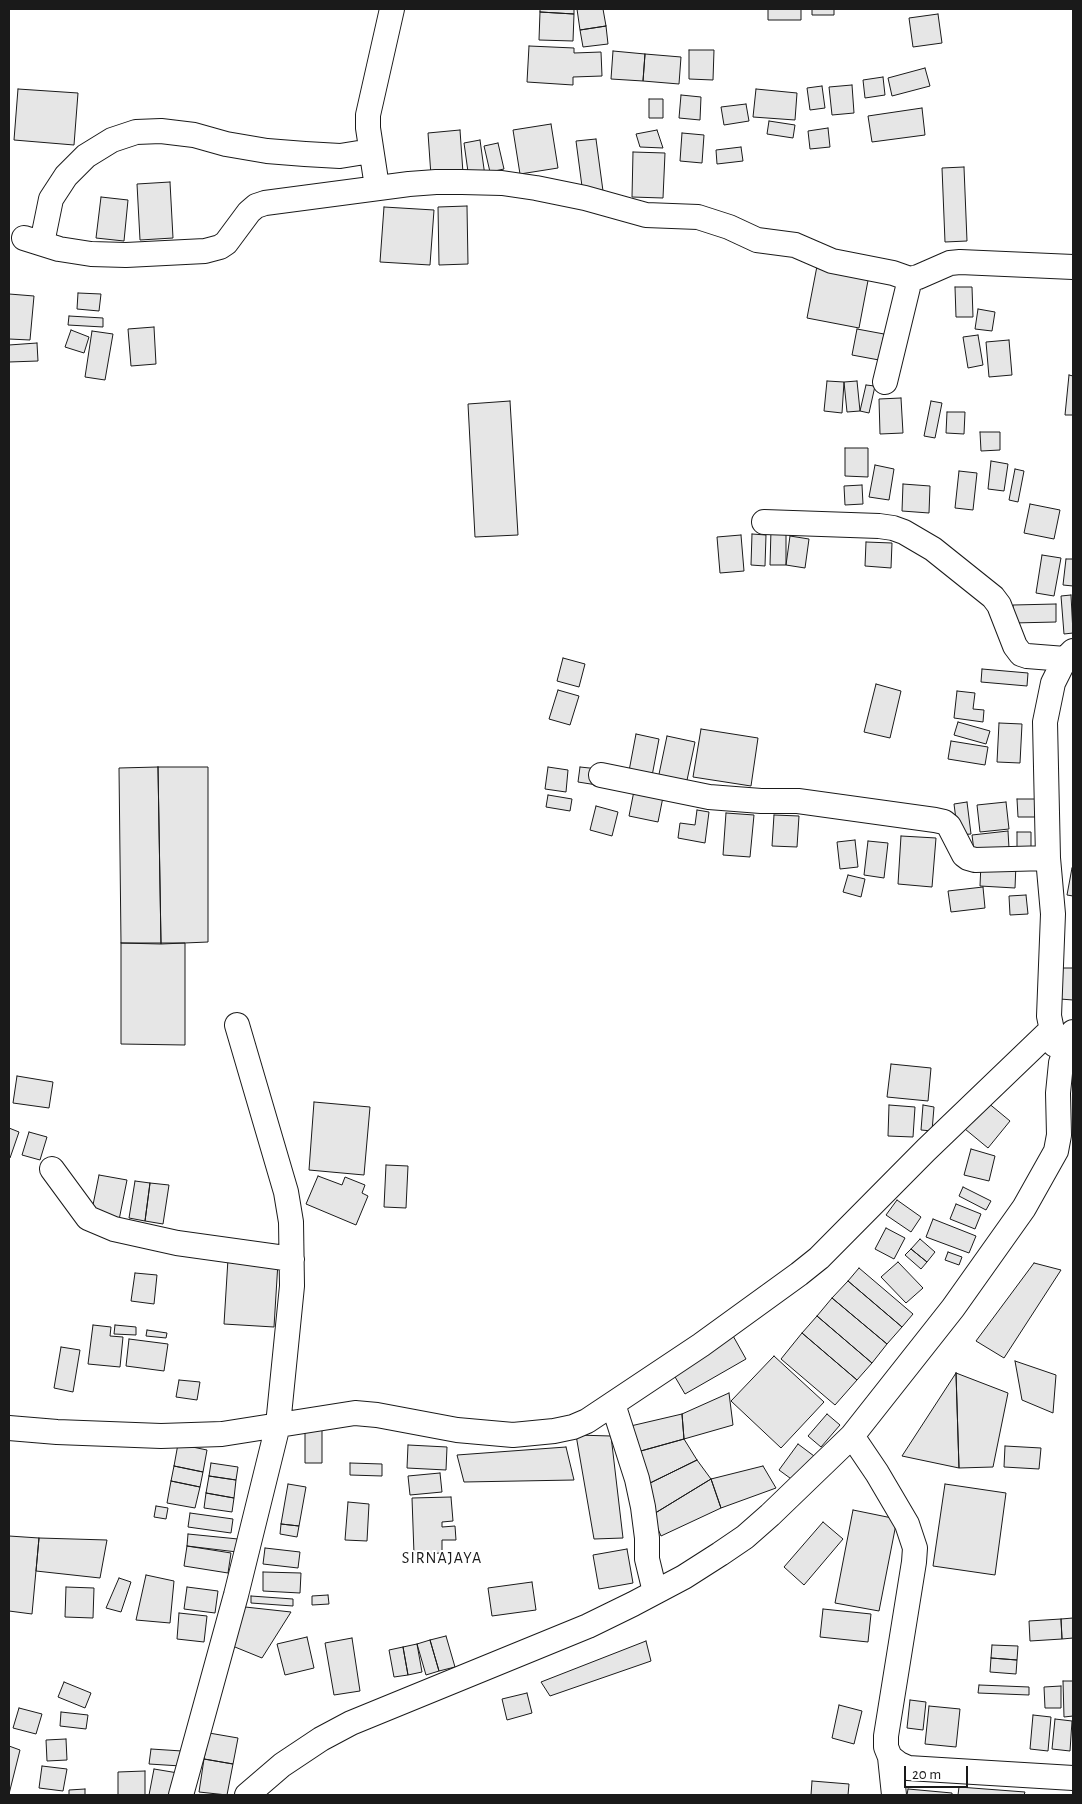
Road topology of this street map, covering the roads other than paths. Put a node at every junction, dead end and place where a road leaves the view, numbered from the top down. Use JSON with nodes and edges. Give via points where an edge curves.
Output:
{"nodes":[{"id":1,"x":392,"y":9,"type":"edge"},
{"id":2,"x":371,"y":152,"type":"junction"},
{"id":3,"x":376,"y":187,"type":"junction"},
{"id":4,"x":1073,"y":267,"type":"edge"},
{"id":5,"x":910,"y":279,"type":"junction"},
{"id":6,"x":885,"y":382,"type":"dead end"},
{"id":7,"x":764,"y":522,"type":"dead end"},
{"id":8,"x":1069,"y":655,"type":"edge"},
{"id":9,"x":601,"y":775,"type":"dead end"},
{"id":10,"x":1048,"y":858,"type":"junction"},
{"id":11,"x":236,"y":1025,"type":"dead end"},
{"id":12,"x":1062,"y":1031,"type":"edge"},
{"id":13,"x":1066,"y":1125,"type":"edge"},
{"id":14,"x":52,"y":1170,"type":"dead end"},
{"id":15,"x":292,"y":1259,"type":"junction"},
{"id":16,"x":613,"y":1404,"type":"junction"},
{"id":17,"x":278,"y":1425,"type":"junction"},
{"id":18,"x":9,"y":1428,"type":"edge"},
{"id":19,"x":852,"y":1436,"type":"junction"},
{"id":20,"x":655,"y":1592,"type":"junction"},
{"id":21,"x":890,"y":1757,"type":"junction"},
{"id":22,"x":1073,"y":1778,"type":"edge"},
{"id":23,"x":181,"y":1795,"type":"edge"},
{"id":24,"x":247,"y":1795,"type":"edge"},
{"id":25,"x":894,"y":1795,"type":"edge"}],
"edges":[{"from":1,"to":2,"type":"street","via":[[368,115]]},
{"from":2,"to":3,"type":"street"},
{"from":2,"to":3,"type":"street","via":[[340,156],[267,151],[194,135],[136,132],[112,140],[86,156],[66,176],[51,199],[33,240],[59,249],[91,254],[205,251],[226,243],[256,206]]},
{"from":3,"to":5,"type":"street","via":[[436,182],[502,183],[536,188],[646,215],[698,217],[757,240],[795,245],[832,261]]},
{"from":4,"to":5,"type":"street","via":[[960,262]]},
{"from":5,"to":6,"type":"street"},
{"from":7,"to":8,"type":"street","via":[[879,526],[904,532],[933,549],[993,597],[1021,654]]},
{"from":8,"to":10,"type":"street","via":[[1053,683],[1045,722]]},
{"from":9,"to":10,"type":"street","via":[[709,797],[798,801],[935,820],[948,826],[968,858]]},
{"from":10,"to":12,"type":"street","via":[[1053,914],[1049,1002]]},
{"from":11,"to":15,"type":"street","via":[[286,1192],[292,1222]]},
{"from":12,"to":13,"type":"street","via":[[1067,1042],[1058,1086]]},
{"from":12,"to":16,"type":"street","via":[[926,1150],[799,1274]]},
{"from":13,"to":19,"type":"street","via":[[1056,1151],[1024,1208],[953,1308]]},
{"from":14,"to":15,"type":"street","via":[[88,1218],[114,1229],[177,1243]]},
{"from":15,"to":17,"type":"street"},
{"from":16,"to":17,"type":"street","via":[[573,1427],[513,1435],[457,1430],[377,1414],[355,1413]]},
{"from":16,"to":20,"type":"street","via":[[644,1507],[647,1559]]},
{"from":17,"to":18,"type":"street","via":[[222,1434],[161,1436]]},
{"from":17,"to":23,"type":"street"},
{"from":19,"to":20,"type":"street","via":[[745,1537],[691,1573]]},
{"from":19,"to":21,"type":"street","via":[[907,1524],[915,1548],[886,1736]]},
{"from":20,"to":24,"type":"street","via":[[588,1626],[351,1723],[282,1765]]},
{"from":21,"to":22,"type":"street","via":[[908,1768]]},
{"from":21,"to":25,"type":"street"}]}
